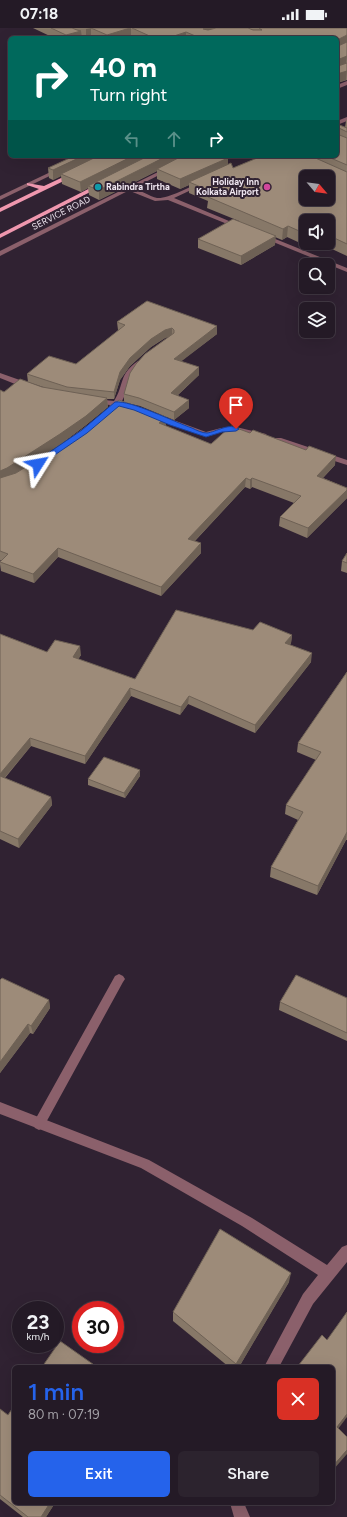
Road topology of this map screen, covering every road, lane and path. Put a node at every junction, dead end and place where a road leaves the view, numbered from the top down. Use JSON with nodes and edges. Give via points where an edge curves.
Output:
{"nodes":[{"id":1,"x":69,"y":165,"type":"edge"},
{"id":2,"x":175,"y":166,"type":"edge"},
{"id":3,"x":78,"y":172,"type":"edge"},
{"id":4,"x":110,"y":180,"type":"edge"},
{"id":5,"x":205,"y":182,"type":"edge"},
{"id":6,"x":29,"y":184,"type":"junction"},
{"id":7,"x":44,"y":188,"type":"junction"},
{"id":8,"x":128,"y":189,"type":"junction"},
{"id":9,"x":0,"y":198,"type":"edge"},
{"id":10,"x":169,"y":198,"type":"junction"},
{"id":11,"x":0,"y":210,"type":"edge"},
{"id":12,"x":248,"y":230,"type":"edge"},
{"id":13,"x":255,"y":233,"type":"edge"},
{"id":14,"x":0,"y":236,"type":"edge"},
{"id":15,"x":0,"y":254,"type":"edge"},
{"id":16,"x":347,"y":270,"type":"edge"},
{"id":17,"x":148,"y":357,"type":"edge"},
{"id":18,"x":0,"y":375,"type":"edge"},
{"id":19,"x":33,"y":388,"type":"edge"},
{"id":20,"x":86,"y":400,"type":"edge"},
{"id":21,"x":118,"y":404,"type":"junction"},
{"id":22,"x":108,"y":412,"type":"edge"},
{"id":23,"x":347,"y":463,"type":"edge"},
{"id":24,"x":119,"y":979,"type":"dead end"},
{"id":25,"x":0,"y":1108,"type":"edge"},
{"id":26,"x":39,"y":1124,"type":"junction"},
{"id":27,"x":347,"y":1252,"type":"edge"},
{"id":28,"x":328,"y":1273,"type":"junction"},
{"id":29,"x":272,"y":1365,"type":"edge"},
{"id":30,"x":238,"y":1505,"type":"edge"},
{"id":31,"x":242,"y":1517,"type":"edge"}],
"edges":[{"from":1,"to":6,"type":"street"},
{"from":2,"to":8,"type":"street","name":"SERVICE ROAD"},
{"from":3,"to":7,"type":"main road"},
{"from":4,"to":14,"type":"main road"},
{"from":5,"to":10,"type":"street"},
{"from":6,"to":7,"type":"main road"},
{"from":6,"to":9,"type":"street"},
{"from":7,"to":11,"type":"main road"},
{"from":8,"to":10,"type":"street","via":[[157,200]]},
{"from":8,"to":15,"type":"street","name":"SERVICE ROAD"},
{"from":10,"to":12,"type":"street"},
{"from":13,"to":16,"type":"street"},
{"from":17,"to":21,"type":"street","via":[[127,377]]},
{"from":18,"to":19,"type":"street"},
{"from":20,"to":21,"type":"street"},
{"from":21,"to":22,"type":"street"},
{"from":21,"to":23,"type":"street","via":[[206,435],[236,429]]},
{"from":24,"to":26,"type":"street"},
{"from":25,"to":26,"type":"street"},
{"from":26,"to":28,"type":"street","via":[[145,1164],[247,1222]]},
{"from":27,"to":28,"type":"street"},
{"from":28,"to":29,"type":"street","via":[[308,1299]]},
{"from":30,"to":31,"type":"street"}]}
